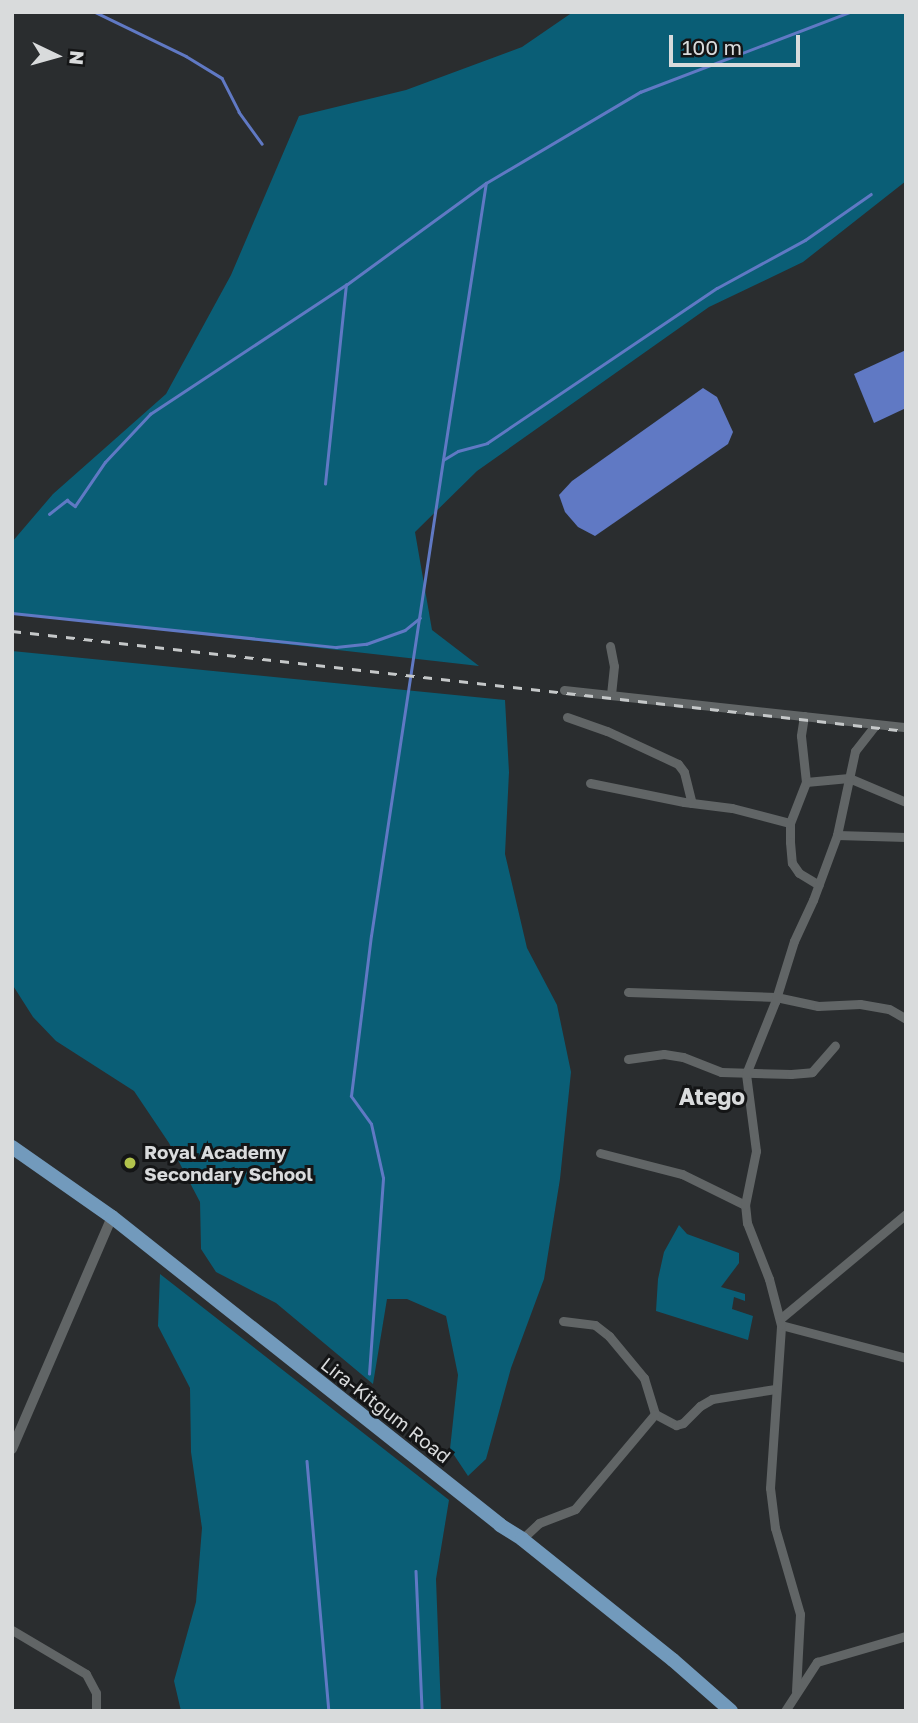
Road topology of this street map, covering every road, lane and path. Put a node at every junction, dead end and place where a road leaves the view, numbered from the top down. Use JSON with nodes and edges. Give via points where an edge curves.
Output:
{"nodes":[{"id":1,"x":610,"y":646,"type":"dead end"},
{"id":2,"x":565,"y":690,"type":"dead end"},
{"id":3,"x":611,"y":695,"type":"junction"},
{"id":4,"x":804,"y":716,"type":"junction"},
{"id":5,"x":567,"y":717,"type":"dead end"},
{"id":6,"x":876,"y":724,"type":"junction"},
{"id":7,"x":906,"y":727,"type":"edge"},
{"id":8,"x":849,"y":778,"type":"junction"},
{"id":9,"x":806,"y":782,"type":"junction"},
{"id":10,"x":590,"y":783,"type":"dead end"},
{"id":11,"x":906,"y":802,"type":"edge"},
{"id":12,"x":692,"y":803,"type":"junction"},
{"id":13,"x":790,"y":823,"type":"junction"},
{"id":14,"x":837,"y":835,"type":"junction"},
{"id":15,"x":906,"y":837,"type":"edge"},
{"id":16,"x":819,"y":885,"type":"junction"},
{"id":17,"x":628,"y":992,"type":"dead end"},
{"id":18,"x":776,"y":998,"type":"junction"},
{"id":19,"x":906,"y":1018,"type":"edge"},
{"id":20,"x":835,"y":1046,"type":"dead end"},
{"id":21,"x":628,"y":1059,"type":"dead end"},
{"id":22,"x":746,"y":1074,"type":"junction"},
{"id":23,"x":12,"y":1147,"type":"edge"},
{"id":24,"x":600,"y":1153,"type":"dead end"},
{"id":25,"x":745,"y":1205,"type":"junction"},
{"id":26,"x":906,"y":1214,"type":"edge"},
{"id":27,"x":112,"y":1217,"type":"junction"},
{"id":28,"x":563,"y":1321,"type":"dead end"},
{"id":29,"x":780,"y":1322,"type":"junction"},
{"id":30,"x":906,"y":1358,"type":"edge"},
{"id":31,"x":775,"y":1389,"type":"junction"},
{"id":32,"x":654,"y":1414,"type":"junction"},
{"id":33,"x":12,"y":1449,"type":"edge"},
{"id":34,"x":522,"y":1539,"type":"junction"},
{"id":35,"x":12,"y":1630,"type":"edge"},
{"id":36,"x":906,"y":1636,"type":"edge"},
{"id":37,"x":796,"y":1691,"type":"junction"},
{"id":38,"x":96,"y":1711,"type":"edge"},
{"id":39,"x":731,"y":1711,"type":"edge"},
{"id":40,"x":785,"y":1711,"type":"edge"}],
"edges":[{"from":1,"to":3,"type":"street","via":[[614,666]]},
{"from":2,"to":3,"type":"street"},
{"from":3,"to":4,"type":"street"},
{"from":4,"to":6,"type":"street"},
{"from":4,"to":9,"type":"street"},
{"from":5,"to":12,"type":"street","via":[[678,764]]},
{"from":6,"to":7,"type":"street"},
{"from":6,"to":8,"type":"street","via":[[858,744]]},
{"from":8,"to":9,"type":"street"},
{"from":8,"to":11,"type":"street"},
{"from":8,"to":14,"type":"street"},
{"from":9,"to":13,"type":"street"},
{"from":10,"to":12,"type":"street"},
{"from":12,"to":13,"type":"street","via":[[759,813]]},
{"from":13,"to":16,"type":"street","via":[[792,863]]},
{"from":14,"to":15,"type":"street"},
{"from":14,"to":16,"type":"street"},
{"from":16,"to":18,"type":"street"},
{"from":17,"to":18,"type":"street"},
{"from":18,"to":19,"type":"street","via":[[818,1006],[860,1004],[889,1009]]},
{"from":18,"to":22,"type":"street"},
{"from":20,"to":22,"type":"street","via":[[812,1072]]},
{"from":21,"to":22,"type":"street","via":[[674,1056],[721,1072]]},
{"from":22,"to":25,"type":"street","via":[[756,1151]]},
{"from":23,"to":27,"type":"main road","name":"Lira-Kitgum Road"},
{"from":24,"to":25,"type":"street","via":[[682,1174]]},
{"from":25,"to":29,"type":"street","via":[[751,1238],[769,1279]]},
{"from":26,"to":29,"type":"street"},
{"from":27,"to":33,"type":"street"},
{"from":27,"to":34,"type":"main road","name":"Lira-Kitgum Road"},
{"from":28,"to":32,"type":"street","via":[[595,1325],[609,1336],[644,1378]]},
{"from":29,"to":30,"type":"street"},
{"from":29,"to":31,"type":"street"},
{"from":31,"to":32,"type":"street","via":[[712,1399],[676,1425]]},
{"from":31,"to":37,"type":"street","via":[[770,1488],[775,1528],[800,1614]]},
{"from":32,"to":34,"type":"street","via":[[575,1509],[539,1523]]},
{"from":34,"to":39,"type":"main road","name":"Lira-Kitgum Road"},
{"from":35,"to":38,"type":"street","via":[[86,1674],[96,1693]]},
{"from":36,"to":37,"type":"street","via":[[817,1662]]},
{"from":37,"to":40,"type":"street"}]}
